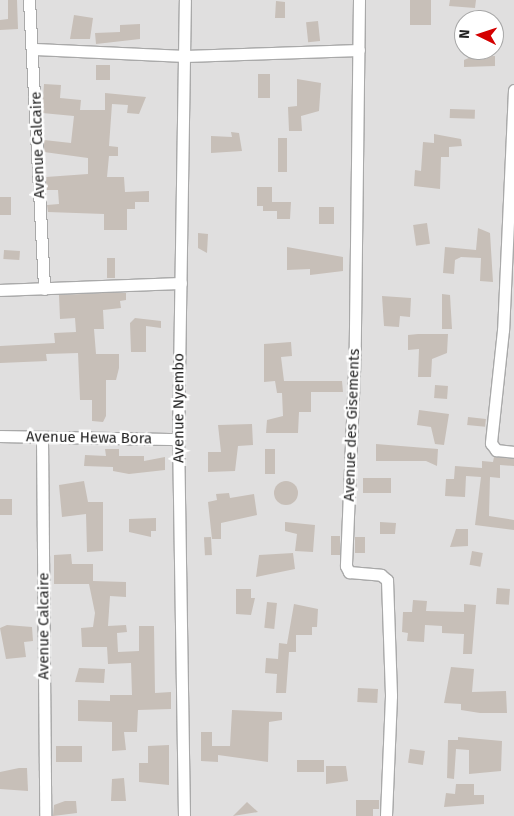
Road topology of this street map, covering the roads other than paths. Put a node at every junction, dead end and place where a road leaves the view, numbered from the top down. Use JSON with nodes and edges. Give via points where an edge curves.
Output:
{"nodes":[{"id":1,"x":29,"y":0,"type":"edge"},
{"id":2,"x":185,"y":0,"type":"edge"},
{"id":3,"x":359,"y":0,"type":"edge"},
{"id":4,"x":35,"y":49,"type":"junction"},
{"id":5,"x":359,"y":50,"type":"junction"},
{"id":6,"x":185,"y":56,"type":"junction"},
{"id":7,"x":514,"y":90,"type":"edge"},
{"id":8,"x":510,"y":210,"type":"edge"},
{"id":9,"x":181,"y":283,"type":"junction"},
{"id":10,"x":44,"y":289,"type":"junction"},
{"id":11,"x":0,"y":290,"type":"edge"},
{"id":12,"x":508,"y":330,"type":"edge"},
{"id":13,"x":0,"y":436,"type":"edge"},
{"id":14,"x":42,"y":437,"type":"junction"},
{"id":15,"x":178,"y":439,"type":"junction"},
{"id":16,"x":514,"y":452,"type":"edge"},
{"id":17,"x":45,"y":816,"type":"edge"},
{"id":18,"x":184,"y":816,"type":"edge"},
{"id":19,"x":386,"y":816,"type":"edge"}],
"edges":[{"from":1,"to":4,"type":"street","name":"Avenue Calcaire"},
{"from":2,"to":6,"type":"street","name":"Avenue Nyembo"},
{"from":3,"to":5,"type":"street","name":"Avenue des Gisements"},
{"from":4,"to":6,"type":"street"},
{"from":4,"to":10,"type":"street","name":"Avenue Calcaire"},
{"from":5,"to":6,"type":"street"},
{"from":5,"to":19,"type":"street","name":"Avenue des Gisements","via":[[355,349],[346,566],[349,572],[381,575],[387,580],[391,696]]},
{"from":6,"to":9,"type":"street","name":"Avenue Nyembo"},
{"from":7,"to":8,"type":"street"},
{"from":8,"to":12,"type":"street"},
{"from":9,"to":10,"type":"street"},
{"from":9,"to":15,"type":"street","name":"Avenue Nyembo"},
{"from":10,"to":11,"type":"street"},
{"from":12,"to":16,"type":"street","via":[[491,447]]},
{"from":13,"to":14,"type":"street","name":"Avenue Hewa Bora"},
{"from":14,"to":15,"type":"street","name":"Avenue Hewa Bora"},
{"from":14,"to":17,"type":"street","name":"Avenue Calcaire"},
{"from":15,"to":18,"type":"street","name":"Avenue Nyembo"}]}
